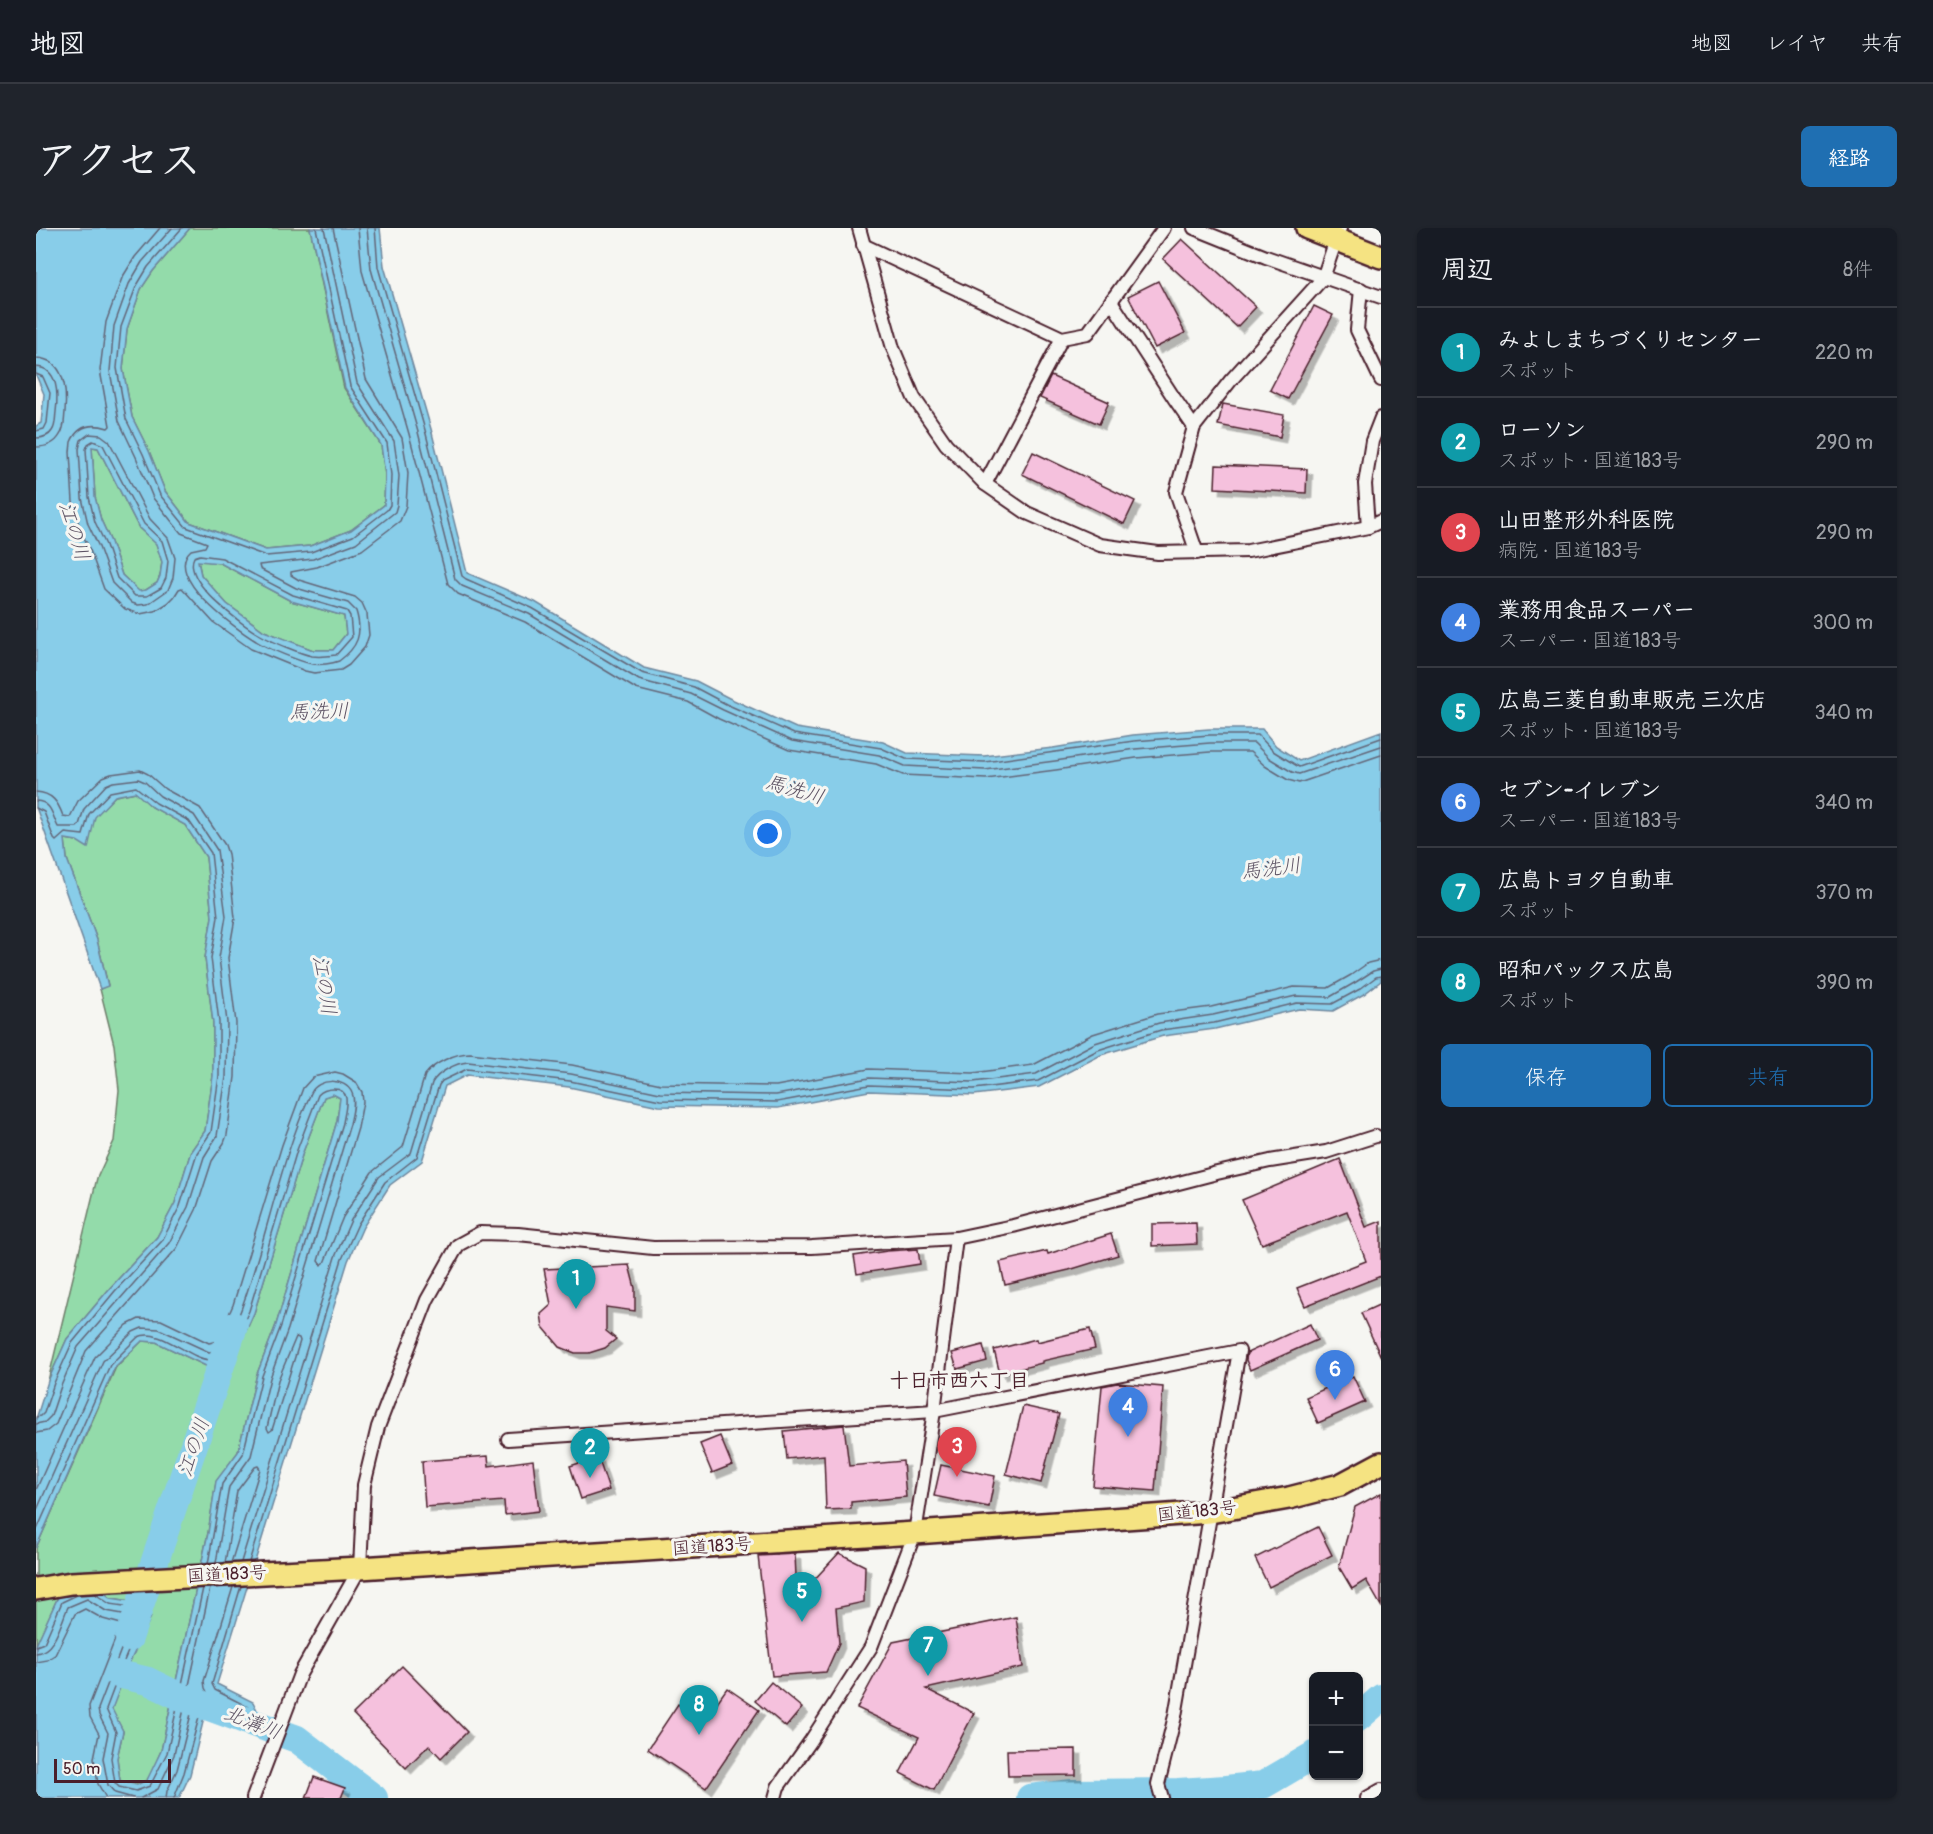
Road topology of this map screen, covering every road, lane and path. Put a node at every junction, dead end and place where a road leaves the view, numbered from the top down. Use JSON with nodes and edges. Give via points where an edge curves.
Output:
{"nodes":[{"id":1,"x":859,"y":228,"type":"edge"},
{"id":2,"x":1164,"y":228,"type":"edge"},
{"id":3,"x":1194,"y":228,"type":"edge"},
{"id":4,"x":1307,"y":228,"type":"edge"},
{"id":5,"x":1338,"y":234,"type":"edge"},
{"id":6,"x":864,"y":245,"type":"junction"},
{"id":7,"x":1381,"y":257,"type":"edge"},
{"id":8,"x":1323,"y":278,"type":"junction"},
{"id":9,"x":1361,"y":289,"type":"junction"},
{"id":10,"x":1381,"y":297,"type":"edge"},
{"id":11,"x":1112,"y":301,"type":"junction"},
{"id":12,"x":1062,"y":338,"type":"junction"},
{"id":13,"x":1381,"y":380,"type":"edge"},
{"id":14,"x":1381,"y":418,"type":"edge"},
{"id":15,"x":1194,"y":427,"type":"junction"},
{"id":16,"x":986,"y":484,"type":"junction"},
{"id":17,"x":1381,"y":521,"type":"edge"},
{"id":18,"x":1368,"y":527,"type":"junction"},
{"id":19,"x":1197,"y":553,"type":"junction"},
{"id":20,"x":1376,"y":1136,"type":"dead end"},
{"id":21,"x":956,"y":1238,"type":"junction"},
{"id":22,"x":934,"y":1411,"type":"junction"},
{"id":23,"x":508,"y":1439,"type":"dead end"},
{"id":24,"x":1381,"y":1463,"type":"edge"},
{"id":25,"x":1210,"y":1512,"type":"junction"},
{"id":26,"x":915,"y":1533,"type":"junction"},
{"id":27,"x":360,"y":1568,"type":"junction"},
{"id":28,"x":36,"y":1589,"type":"edge"},
{"id":29,"x":1381,"y":1790,"type":"edge"},
{"id":30,"x":253,"y":1798,"type":"edge"},
{"id":31,"x":775,"y":1798,"type":"edge"},
{"id":32,"x":1161,"y":1798,"type":"edge"},
{"id":33,"x":1366,"y":1798,"type":"edge"}],
"edges":[{"from":1,"to":6,"type":"street"},
{"from":2,"to":11,"type":"street"},
{"from":3,"to":8,"type":"street"},
{"from":4,"to":5,"type":"highway"},
{"from":5,"to":7,"type":"highway"},
{"from":5,"to":8,"type":"street"},
{"from":6,"to":12,"type":"street"},
{"from":6,"to":16,"type":"street","via":[[892,348],[914,398],[946,444]]},
{"from":8,"to":9,"type":"street"},
{"from":8,"to":15,"type":"street"},
{"from":9,"to":10,"type":"street"},
{"from":9,"to":13,"type":"street","via":[[1357,330]]},
{"from":11,"to":12,"type":"street","via":[[1088,333]]},
{"from":11,"to":15,"type":"street"},
{"from":12,"to":16,"type":"street"},
{"from":14,"to":18,"type":"street","via":[[1372,441],[1365,484]]},
{"from":15,"to":19,"type":"street","via":[[1176,492]]},
{"from":16,"to":19,"type":"street","via":[[1027,513],[1100,545],[1158,553]]},
{"from":17,"to":18,"type":"street"},
{"from":18,"to":19,"type":"street","via":[[1248,551]]},
{"from":20,"to":21,"type":"street","via":[[1326,1152],[1216,1173]]},
{"from":21,"to":22,"type":"street"},
{"from":21,"to":27,"type":"street","via":[[812,1248],[653,1248],[480,1233],[458,1245],[427,1300],[378,1427],[364,1485]]},
{"from":22,"to":23,"type":"street"},
{"from":22,"to":25,"type":"street","via":[[1239,1351]]},
{"from":22,"to":26,"type":"street"},
{"from":24,"to":25,"type":"highway","name":"国道183号","via":[[1340,1485]]},
{"from":25,"to":26,"type":"highway","name":"国道183号"},
{"from":25,"to":32,"type":"street","via":[[1175,1716],[1158,1784]]},
{"from":26,"to":27,"type":"highway","name":"国道183号"},
{"from":26,"to":31,"type":"street","via":[[871,1647],[778,1787]]},
{"from":27,"to":28,"type":"highway","name":"国道183号","via":[[70,1583]]},
{"from":27,"to":30,"type":"street","via":[[300,1674]]},
{"from":29,"to":33,"type":"street"}]}
